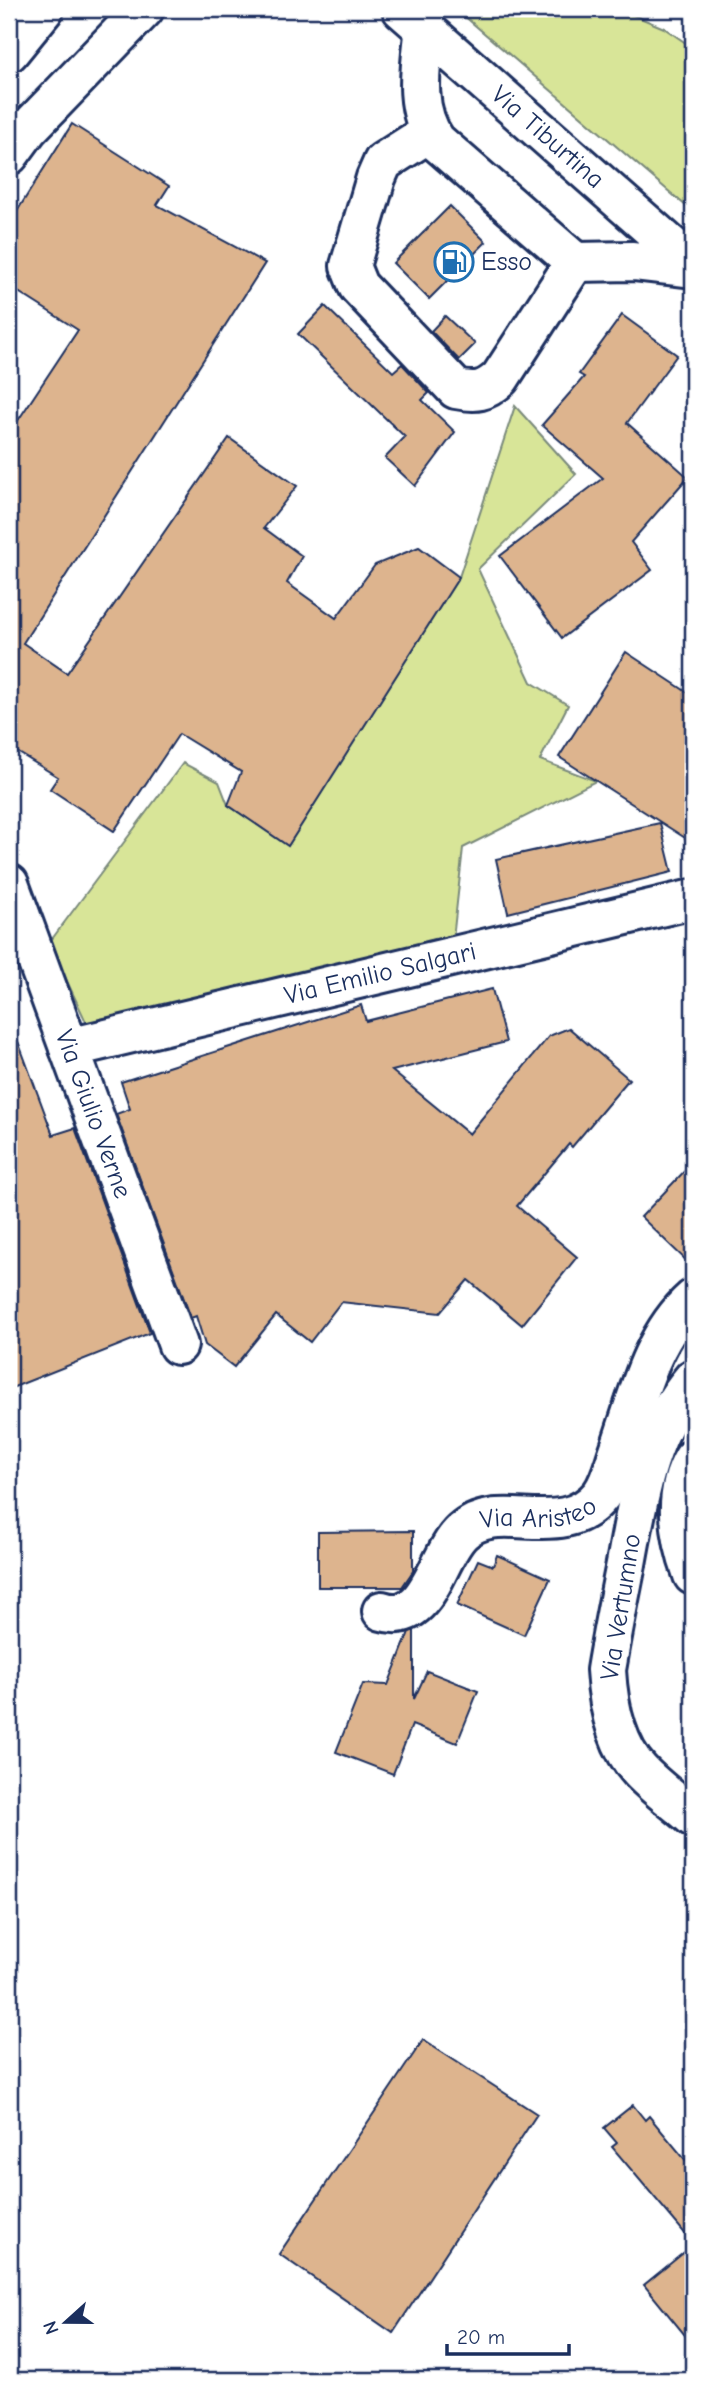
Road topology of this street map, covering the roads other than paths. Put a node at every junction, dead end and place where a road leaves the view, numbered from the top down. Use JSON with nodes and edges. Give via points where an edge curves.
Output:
{"nodes":[{"id":1,"x":44,"y":9,"type":"edge"},
{"id":2,"x":144,"y":9,"type":"edge"},
{"id":3,"x":408,"y":13,"type":"edge"},
{"id":4,"x":9,"y":52,"type":"edge"},
{"id":5,"x":430,"y":132,"type":"junction"},
{"id":6,"x":9,"y":155,"type":"edge"},
{"id":7,"x":688,"y":257,"type":"edge"},
{"id":8,"x":575,"y":262,"type":"junction"},
{"id":9,"x":9,"y":884,"type":"edge"},
{"id":10,"x":693,"y":899,"type":"edge"},
{"id":11,"x":69,"y":1048,"type":"junction"},
{"id":12,"x":693,"y":1299,"type":"edge"},
{"id":13,"x":178,"y":1345,"type":"dead end"},
{"id":14,"x":693,"y":1379,"type":"edge"},
{"id":15,"x":693,"y":1460,"type":"edge"},
{"id":16,"x":693,"y":1575,"type":"edge"},
{"id":17,"x":382,"y":1611,"type":"dead end"},
{"id":18,"x":693,"y":1817,"type":"edge"}],
"edges":[{"from":1,"to":4,"type":"street"},
{"from":2,"to":6,"type":"street","via":[[28,129]]},
{"from":3,"to":5,"type":"street"},
{"from":3,"to":7,"type":"street","name":"Via Tiburtina"},
{"from":5,"to":8,"type":"street"},
{"from":5,"to":8,"type":"street","via":[[383,162],[350,266],[358,286],[456,389],[476,393],[500,378]]},
{"from":7,"to":8,"type":"street"},
{"from":9,"to":11,"type":"street","name":"Via Giulio Verne"},
{"from":10,"to":11,"type":"street","name":"Via Emilio Salgari"},
{"from":11,"to":13,"type":"street","name":"Via Giulio Verne"},
{"from":12,"to":17,"type":"street","name":"Via Aristeo","via":[[662,1337],[607,1485],[592,1504],[570,1517],[487,1520],[465,1529],[449,1546],[430,1587],[413,1608]]},
{"from":14,"to":18,"type":"street","name":"Via Vertumno","via":[[667,1418],[643,1475],[606,1670],[615,1726],[632,1760]]},
{"from":15,"to":16,"type":"street","via":[[682,1484],[679,1513]]}]}
